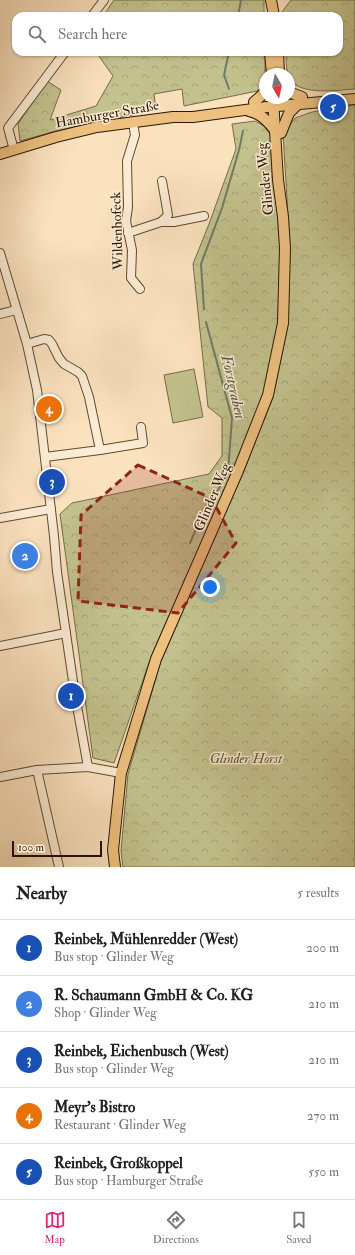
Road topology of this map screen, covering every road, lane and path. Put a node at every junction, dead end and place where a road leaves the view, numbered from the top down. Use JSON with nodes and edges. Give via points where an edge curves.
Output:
{"nodes":[{"id":1,"x":104,"y":0,"type":"edge"},
{"id":2,"x":270,"y":0,"type":"edge"},
{"id":3,"x":95,"y":12,"type":"edge"},
{"id":4,"x":269,"y":12,"type":"edge"},
{"id":5,"x":273,"y":12,"type":"edge"},
{"id":6,"x":62,"y":56,"type":"edge"},
{"id":7,"x":270,"y":56,"type":"edge"},
{"id":8,"x":278,"y":56,"type":"edge"},
{"id":9,"x":271,"y":68,"type":"edge"},
{"id":10,"x":279,"y":68,"type":"edge"},
{"id":11,"x":355,"y":93,"type":"edge"},
{"id":12,"x":295,"y":97,"type":"edge"},
{"id":13,"x":259,"y":98,"type":"edge"},
{"id":14,"x":355,"y":99,"type":"edge"},
{"id":15,"x":295,"y":101,"type":"edge"},
{"id":16,"x":300,"y":101,"type":"junction"},
{"id":17,"x":254,"y":102,"type":"junction"},
{"id":18,"x":259,"y":102,"type":"edge"},
{"id":19,"x":265,"y":104,"type":"edge"},
{"id":20,"x":276,"y":104,"type":"edge"},
{"id":21,"x":243,"y":110,"type":"junction"},
{"id":22,"x":173,"y":117,"type":"junction"},
{"id":23,"x":133,"y":123,"type":"junction"},
{"id":24,"x":278,"y":131,"type":"junction"},
{"id":25,"x":14,"y":150,"type":"junction"},
{"id":26,"x":0,"y":154,"type":"edge"},
{"id":27,"x":162,"y":180,"type":"dead end"},
{"id":28,"x":204,"y":216,"type":"dead end"},
{"id":29,"x":161,"y":222,"type":"junction"},
{"id":30,"x":128,"y":233,"type":"junction"},
{"id":31,"x":0,"y":254,"type":"edge"},
{"id":32,"x":140,"y":289,"type":"dead end"},
{"id":33,"x":16,"y":310,"type":"junction"},
{"id":34,"x":0,"y":314,"type":"edge"},
{"id":35,"x":27,"y":344,"type":"junction"},
{"id":36,"x":140,"y":427,"type":"dead end"},
{"id":37,"x":100,"y":450,"type":"junction"},
{"id":38,"x":45,"y":457,"type":"junction"},
{"id":39,"x":51,"y":509,"type":"junction"},
{"id":40,"x":0,"y":518,"type":"edge"},
{"id":41,"x":66,"y":633,"type":"junction"},
{"id":42,"x":0,"y":646,"type":"edge"},
{"id":43,"x":88,"y":767,"type":"junction"},
{"id":44,"x":37,"y":770,"type":"junction"},
{"id":45,"x":121,"y":773,"type":"junction"},
{"id":46,"x":0,"y":776,"type":"edge"},
{"id":47,"x":59,"y":867,"type":"edge"},
{"id":48,"x":115,"y":867,"type":"edge"}],
"edges":[{"from":1,"to":3,"type":"street"},
{"from":2,"to":4,"type":"main road"},
{"from":2,"to":5,"type":"main road"},
{"from":6,"to":25,"type":"street","via":[[8,128]]},
{"from":7,"to":9,"type":"main road"},
{"from":8,"to":10,"type":"main road"},
{"from":11,"to":16,"type":"main road","name":"Hamburger Straße"},
{"from":12,"to":16,"type":"main road"},
{"from":13,"to":17,"type":"main road"},
{"from":14,"to":16,"type":"main road","name":"Hamburger Straße"},
{"from":15,"to":16,"type":"main road","name":"Hamburger Straße"},
{"from":16,"to":24,"type":"main road"},
{"from":17,"to":18,"type":"main road","name":"Hamburger Straße"},
{"from":17,"to":22,"type":"main road","name":"Hamburger Straße","via":[[192,111]]},
{"from":19,"to":21,"type":"main road","name":"Hamburger Straße"},
{"from":20,"to":24,"type":"main road","name":"Glinder Weg"},
{"from":21,"to":22,"type":"main road","name":"Hamburger Straße"},
{"from":21,"to":24,"type":"main road","via":[[261,115]]},
{"from":22,"to":23,"type":"main road","name":"Hamburger Straße"},
{"from":23,"to":25,"type":"main road","name":"Hamburger Straße","via":[[79,131]]},
{"from":23,"to":30,"type":"street","name":"Wildenhofeck","via":[[135,135],[127,161]]},
{"from":24,"to":45,"type":"main road","name":"Glinder Weg","via":[[284,179],[283,324],[268,395],[238,471],[156,659]]},
{"from":25,"to":26,"type":"main road","name":"Hamburger Straße"},
{"from":27,"to":29,"type":"street","via":[[168,215]]},
{"from":28,"to":29,"type":"street"},
{"from":29,"to":30,"type":"street"},
{"from":30,"to":32,"type":"street","name":"Wildenhofeck","via":[[132,250],[131,278]]},
{"from":31,"to":33,"type":"street"},
{"from":33,"to":34,"type":"street"},
{"from":33,"to":35,"type":"street"},
{"from":35,"to":37,"type":"street","via":[[44,338],[49,340],[64,364],[82,376]]},
{"from":35,"to":38,"type":"street","via":[[37,390]]},
{"from":36,"to":37,"type":"street","via":[[143,443]]},
{"from":37,"to":38,"type":"street"},
{"from":38,"to":39,"type":"street"},
{"from":39,"to":40,"type":"street"},
{"from":39,"to":41,"type":"street"},
{"from":41,"to":42,"type":"street"},
{"from":41,"to":43,"type":"street"},
{"from":43,"to":44,"type":"street"},
{"from":43,"to":45,"type":"street"},
{"from":44,"to":46,"type":"street"},
{"from":44,"to":47,"type":"street"},
{"from":45,"to":48,"type":"main road","name":"Glinder Weg","via":[[113,850]]}]}
